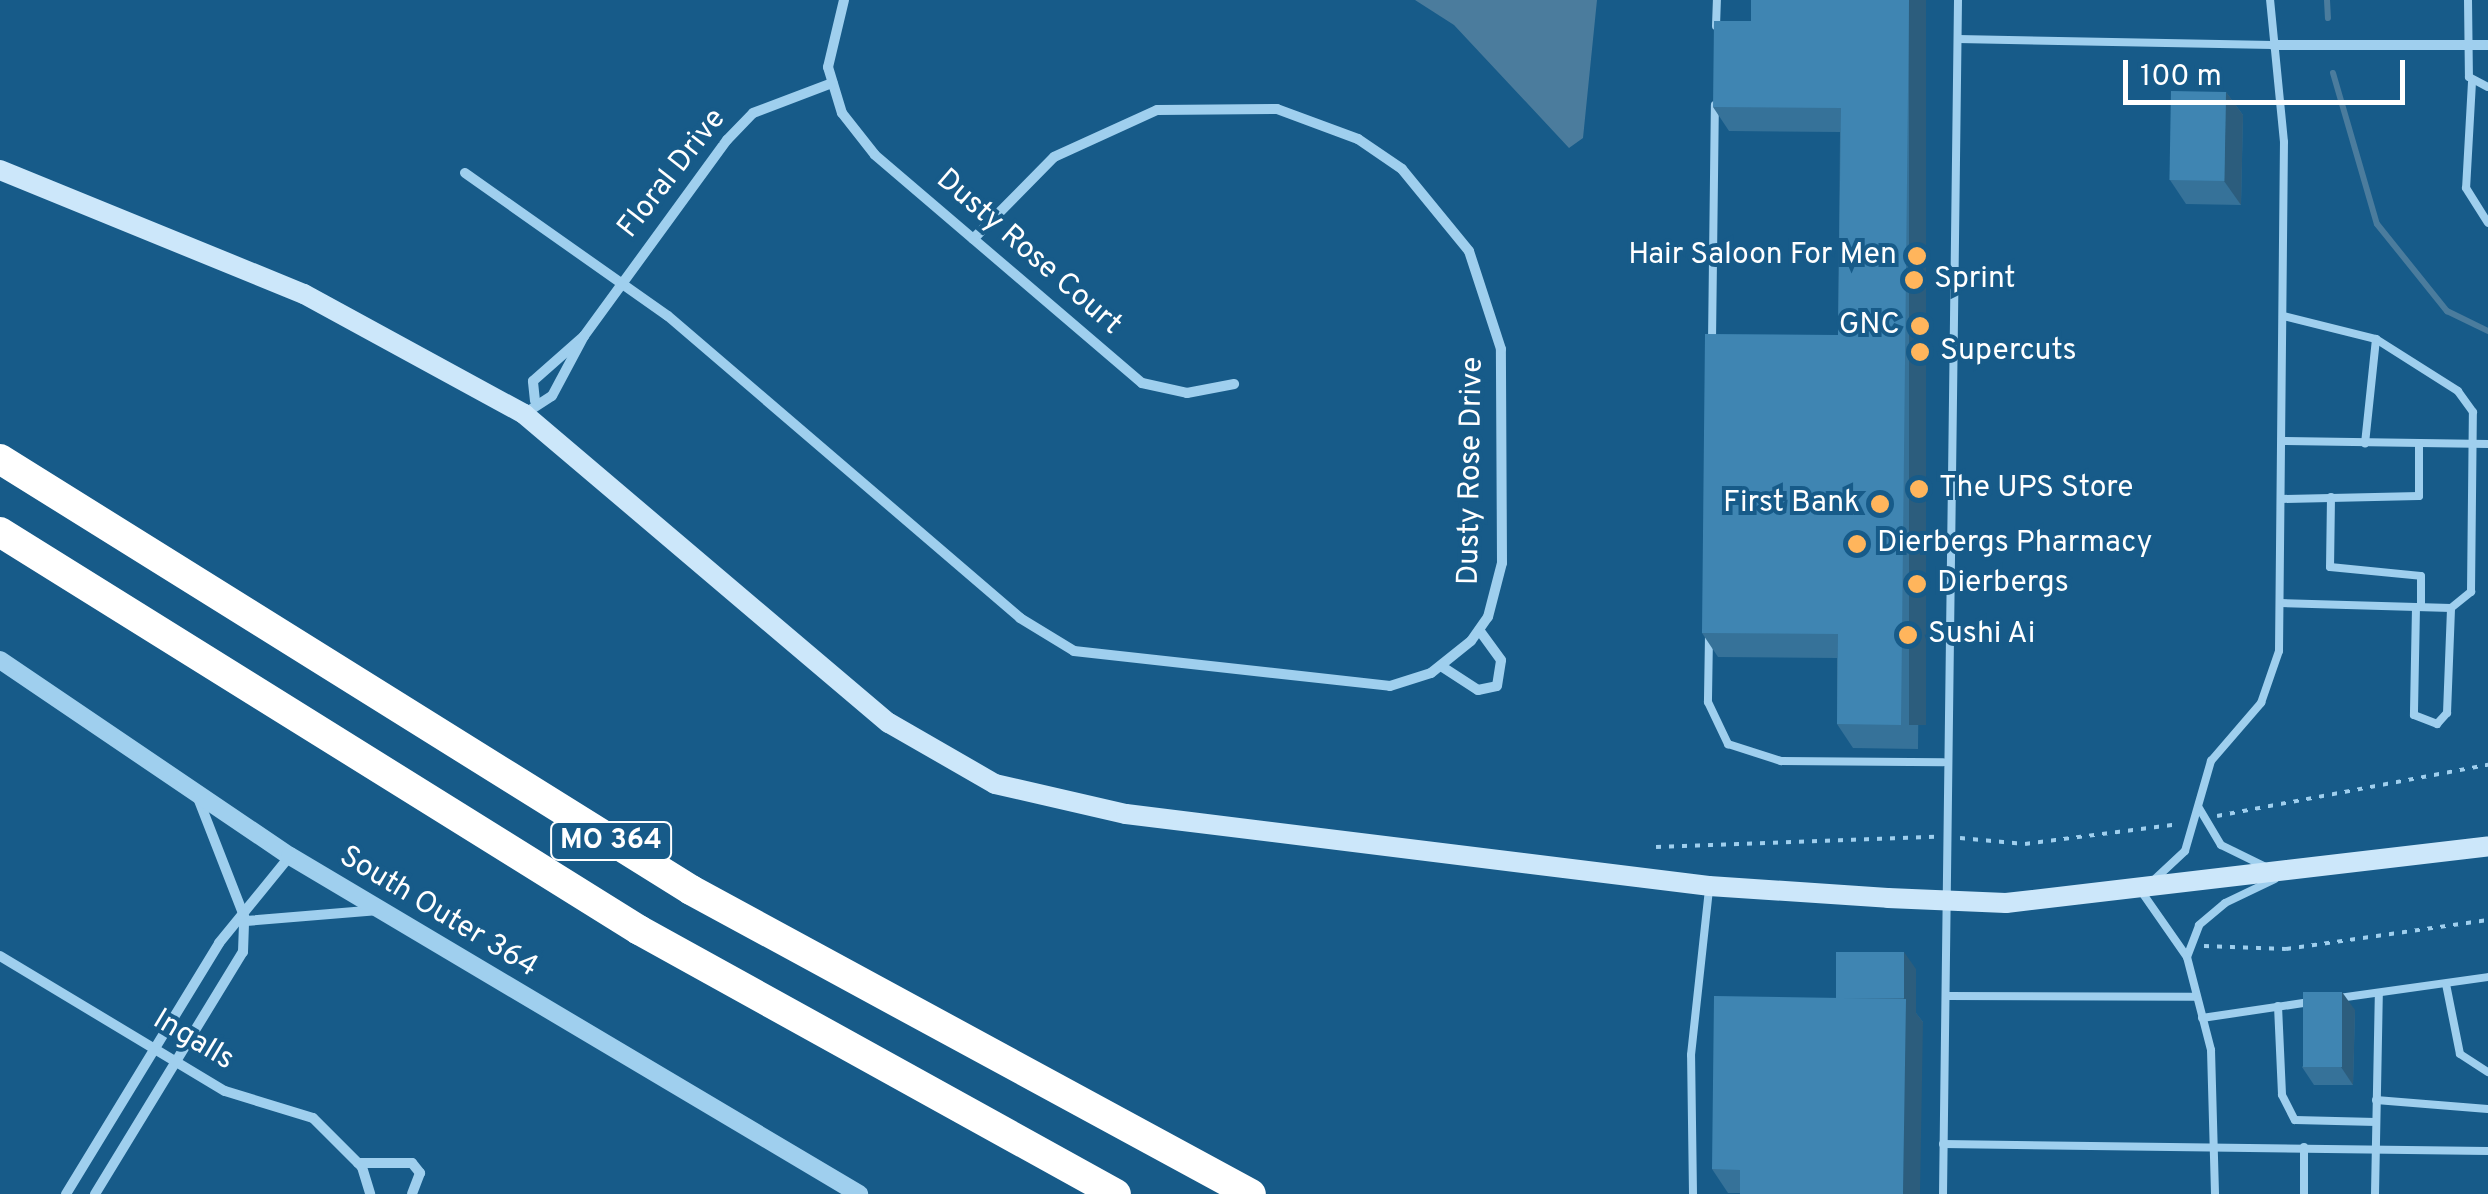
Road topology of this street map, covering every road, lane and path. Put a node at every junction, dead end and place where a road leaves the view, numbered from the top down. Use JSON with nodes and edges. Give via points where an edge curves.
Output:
{"nodes":[{"id":1,"x":844,"y":0,"type":"edge"},
{"id":2,"x":1716,"y":0,"type":"edge"},
{"id":3,"x":1958,"y":0,"type":"edge"},
{"id":4,"x":2270,"y":0,"type":"edge"},
{"id":5,"x":2468,"y":0,"type":"edge"},
{"id":6,"x":1716,"y":39,"type":"edge"},
{"id":7,"x":1958,"y":39,"type":"junction"},
{"id":8,"x":2467,"y":44,"type":"junction"},
{"id":9,"x":2488,"y":44,"type":"edge"},
{"id":10,"x":2273,"y":45,"type":"junction"},
{"id":11,"x":2472,"y":82,"type":"junction"},
{"id":12,"x":832,"y":83,"type":"junction"},
{"id":13,"x":2488,"y":87,"type":"edge"},
{"id":14,"x":1716,"y":98,"type":"edge"},
{"id":15,"x":0,"y":170,"type":"edge"},
{"id":16,"x":465,"y":173,"type":"dead end"},
{"id":17,"x":2488,"y":224,"type":"edge"},
{"id":18,"x":973,"y":239,"type":"junction"},
{"id":19,"x":623,"y":281,"type":"junction"},
{"id":20,"x":2284,"y":316,"type":"junction"},
{"id":21,"x":584,"y":336,"type":"junction"},
{"id":22,"x":2376,"y":339,"type":"junction"},
{"id":23,"x":1712,"y":351,"type":"edge"},
{"id":24,"x":1234,"y":384,"type":"dead end"},
{"id":25,"x":530,"y":407,"type":"junction"},
{"id":26,"x":2282,"y":441,"type":"junction"},
{"id":27,"x":2365,"y":443,"type":"junction"},
{"id":28,"x":2420,"y":444,"type":"junction"},
{"id":29,"x":2477,"y":444,"type":"junction"},
{"id":30,"x":2488,"y":444,"type":"edge"},
{"id":31,"x":0,"y":460,"type":"edge"},
{"id":32,"x":2331,"y":498,"type":"junction"},
{"id":33,"x":2282,"y":499,"type":"junction"},
{"id":34,"x":0,"y":532,"type":"edge"},
{"id":35,"x":2281,"y":603,"type":"junction"},
{"id":36,"x":2419,"y":607,"type":"junction"},
{"id":37,"x":2451,"y":608,"type":"junction"},
{"id":38,"x":1709,"y":624,"type":"edge"},
{"id":39,"x":1479,"y":630,"type":"junction"},
{"id":40,"x":0,"y":660,"type":"edge"},
{"id":41,"x":1441,"y":666,"type":"junction"},
{"id":42,"x":1943,"y":762,"type":"junction"},
{"id":43,"x":2488,"y":765,"type":"edge"},
{"id":44,"x":196,"y":792,"type":"junction"},
{"id":45,"x":2199,"y":808,"type":"junction"},
{"id":46,"x":2208,"y":818,"type":"junction"},
{"id":47,"x":2192,"y":822,"type":"junction"},
{"id":48,"x":1942,"y":837,"type":"junction"},
{"id":49,"x":2488,"y":846,"type":"edge"},
{"id":50,"x":1656,"y":847,"type":"dead end"},
{"id":51,"x":290,"y":856,"type":"junction"},
{"id":52,"x":2284,"y":875,"type":"junction"},
{"id":53,"x":1709,"y":886,"type":"junction"},
{"id":54,"x":2140,"y":891,"type":"junction"},
{"id":55,"x":1945,"y":900,"type":"junction"},
{"id":56,"x":379,"y":910,"type":"junction"},
{"id":57,"x":2488,"y":920,"type":"edge"},
{"id":58,"x":245,"y":922,"type":"junction"},
{"id":59,"x":0,"y":956,"type":"edge"},
{"id":60,"x":2188,"y":957,"type":"junction"},
{"id":61,"x":2488,"y":977,"type":"edge"},
{"id":62,"x":2446,"y":984,"type":"junction"},
{"id":63,"x":2378,"y":994,"type":"junction"},
{"id":64,"x":1946,"y":996,"type":"junction"},
{"id":65,"x":2194,"y":997,"type":"junction"},
{"id":66,"x":2278,"y":1006,"type":"junction"},
{"id":67,"x":1716,"y":1009,"type":"edge"},
{"id":68,"x":1696,"y":1010,"type":"junction"},
{"id":69,"x":2202,"y":1018,"type":"junction"},
{"id":70,"x":152,"y":1046,"type":"junction"},
{"id":71,"x":174,"y":1060,"type":"junction"},
{"id":72,"x":2488,"y":1072,"type":"edge"},
{"id":73,"x":2376,"y":1100,"type":"junction"},
{"id":74,"x":2488,"y":1109,"type":"edge"},
{"id":75,"x":2376,"y":1122,"type":"junction"},
{"id":76,"x":1943,"y":1144,"type":"junction"},
{"id":77,"x":2216,"y":1146,"type":"junction"},
{"id":78,"x":2304,"y":1147,"type":"junction"},
{"id":79,"x":2376,"y":1148,"type":"junction"},
{"id":80,"x":2488,"y":1151,"type":"edge"},
{"id":81,"x":358,"y":1163,"type":"junction"},
{"id":82,"x":66,"y":1194,"type":"edge"},
{"id":83,"x":95,"y":1194,"type":"edge"},
{"id":84,"x":370,"y":1194,"type":"edge"},
{"id":85,"x":412,"y":1194,"type":"edge"},
{"id":86,"x":859,"y":1194,"type":"edge"},
{"id":87,"x":1116,"y":1194,"type":"edge"},
{"id":88,"x":1251,"y":1194,"type":"edge"},
{"id":89,"x":1693,"y":1194,"type":"edge"},
{"id":90,"x":1943,"y":1194,"type":"edge"},
{"id":91,"x":2215,"y":1194,"type":"edge"},
{"id":92,"x":2304,"y":1194,"type":"edge"},
{"id":93,"x":2375,"y":1194,"type":"edge"}],
"edges":[{"from":1,"to":12,"type":"street","via":[[830,39]]},
{"from":2,"to":6,"type":"lane"},
{"from":3,"to":7,"type":"lane"},
{"from":4,"to":10,"type":"lane"},
{"from":5,"to":8,"type":"lane"},
{"from":7,"to":10,"type":"lane"},
{"from":7,"to":42,"type":"lane"},
{"from":8,"to":9,"type":"street"},
{"from":8,"to":10,"type":"street"},
{"from":8,"to":11,"type":"lane"},
{"from":10,"to":20,"type":"lane","via":[[2284,142]]},
{"from":11,"to":13,"type":"lane"},
{"from":11,"to":17,"type":"lane","via":[[2466,188]]},
{"from":12,"to":18,"type":"street","name":"Dusty Rose Court","via":[[856,136]]},
{"from":12,"to":19,"type":"street","name":"Floral Drive","via":[[752,113]]},
{"from":14,"to":23,"type":"lane"},
{"from":15,"to":25,"type":"main road","via":[[321,302]]},
{"from":16,"to":19,"type":"street","name":"Dusty Rose Drive"},
{"from":18,"to":24,"type":"street","name":"Dusty Rose Court","via":[[1142,384],[1187,394]]},
{"from":18,"to":39,"type":"street","name":"Dusty Rose Drive","via":[[1054,157],[1158,110],[1278,109],[1358,139],[1402,169],[1468,251],[1501,349],[1502,564]]},
{"from":19,"to":21,"type":"street","name":"Floral Drive"},
{"from":19,"to":41,"type":"street","name":"Dusty Rose Drive","via":[[1020,618],[1074,651],[1365,686]]},
{"from":20,"to":22,"type":"lane"},
{"from":20,"to":26,"type":"lane"},
{"from":21,"to":25,"type":"street","name":"Floral Drive","via":[[552,396]]},
{"from":21,"to":25,"type":"street","name":"Floral Drive","via":[[533,381]]},
{"from":22,"to":27,"type":"lane"},
{"from":22,"to":29,"type":"lane","via":[[2468,400]]},
{"from":25,"to":53,"type":"main road","via":[[889,723],[996,784],[1126,814]]},
{"from":26,"to":27,"type":"lane"},
{"from":26,"to":33,"type":"lane"},
{"from":27,"to":28,"type":"lane"},
{"from":28,"to":29,"type":"lane"},
{"from":28,"to":32,"type":"lane","via":[[2418,496]]},
{"from":29,"to":30,"type":"lane"},
{"from":29,"to":37,"type":"lane","via":[[2471,592]]},
{"from":31,"to":88,"type":"highway","number":"MO 364","via":[[691,890]]},
{"from":32,"to":33,"type":"lane"},
{"from":32,"to":36,"type":"lane","via":[[2330,566],[2421,576]]},
{"from":33,"to":35,"type":"lane"},
{"from":34,"to":87,"type":"highway","number":"MO 364","via":[[639,930]]},
{"from":35,"to":36,"type":"lane"},
{"from":35,"to":45,"type":"lane","via":[[2274,681],[2211,761]]},
{"from":36,"to":37,"type":"lane"},
{"from":36,"to":37,"type":"lane","via":[[2414,715],[2437,724],[2447,712]]},
{"from":38,"to":42,"type":"lane","via":[[1708,702],[1728,744],[1781,761]]},
{"from":39,"to":41,"type":"street","name":"Dusty Rose Drive"},
{"from":39,"to":41,"type":"street","name":"Dusty Rose Drive","via":[[1501,660],[1498,686],[1478,690]]},
{"from":40,"to":44,"type":"street","name":"South Outer 364"},
{"from":42,"to":48,"type":"lane"},
{"from":43,"to":46,"type":"path"},
{"from":44,"to":51,"type":"street","name":"South Outer 364"},
{"from":44,"to":58,"type":"street"},
{"from":45,"to":46,"type":"lane"},
{"from":45,"to":47,"type":"lane"},
{"from":46,"to":52,"type":"lane","via":[[2221,845]]},
{"from":47,"to":48,"type":"path","via":[[2025,844]]},
{"from":47,"to":54,"type":"lane","via":[[2185,851]]},
{"from":48,"to":50,"type":"path"},
{"from":48,"to":55,"type":"lane"},
{"from":49,"to":52,"type":"main road"},
{"from":51,"to":56,"type":"street","name":"South Outer 364"},
{"from":51,"to":58,"type":"street"},
{"from":52,"to":54,"type":"main road"},
{"from":52,"to":60,"type":"lane","via":[[2225,902],[2200,926]]},
{"from":53,"to":55,"type":"main road"},
{"from":53,"to":68,"type":"lane"},
{"from":54,"to":55,"type":"main road"},
{"from":54,"to":60,"type":"lane"},
{"from":55,"to":64,"type":"lane"},
{"from":56,"to":58,"type":"street"},
{"from":56,"to":86,"type":"street","name":"South Outer 364"},
{"from":57,"to":60,"type":"path","via":[[2286,949],[2204,946]]},
{"from":58,"to":70,"type":"street","via":[[219,943]]},
{"from":58,"to":71,"type":"street","via":[[243,952]]},
{"from":59,"to":70,"type":"street","name":"Ingalls"},
{"from":60,"to":65,"type":"lane"},
{"from":61,"to":62,"type":"lane"},
{"from":62,"to":63,"type":"lane"},
{"from":62,"to":72,"type":"lane","via":[[2460,1054]]},
{"from":63,"to":66,"type":"lane"},
{"from":63,"to":73,"type":"lane"},
{"from":64,"to":65,"type":"lane"},
{"from":64,"to":76,"type":"lane"},
{"from":65,"to":69,"type":"lane"},
{"from":66,"to":69,"type":"lane"},
{"from":66,"to":75,"type":"lane","via":[[2282,1095],[2295,1120]]},
{"from":67,"to":68,"type":"lane"},
{"from":68,"to":89,"type":"lane"},
{"from":69,"to":77,"type":"lane"},
{"from":70,"to":71,"type":"street","name":"Ingalls"},
{"from":70,"to":82,"type":"street"},
{"from":71,"to":81,"type":"street","name":"Ingalls","via":[[225,1092],[313,1118]]},
{"from":71,"to":83,"type":"street"},
{"from":73,"to":74,"type":"lane"},
{"from":73,"to":75,"type":"lane"},
{"from":75,"to":79,"type":"lane"},
{"from":76,"to":77,"type":"lane"},
{"from":76,"to":90,"type":"lane"},
{"from":77,"to":78,"type":"lane"},
{"from":77,"to":91,"type":"lane"},
{"from":78,"to":79,"type":"lane"},
{"from":78,"to":92,"type":"lane"},
{"from":79,"to":80,"type":"lane"},
{"from":79,"to":93,"type":"lane"},
{"from":81,"to":84,"type":"street","name":"Ingalls"},
{"from":81,"to":85,"type":"street","via":[[412,1163],[420,1173]]}]}
